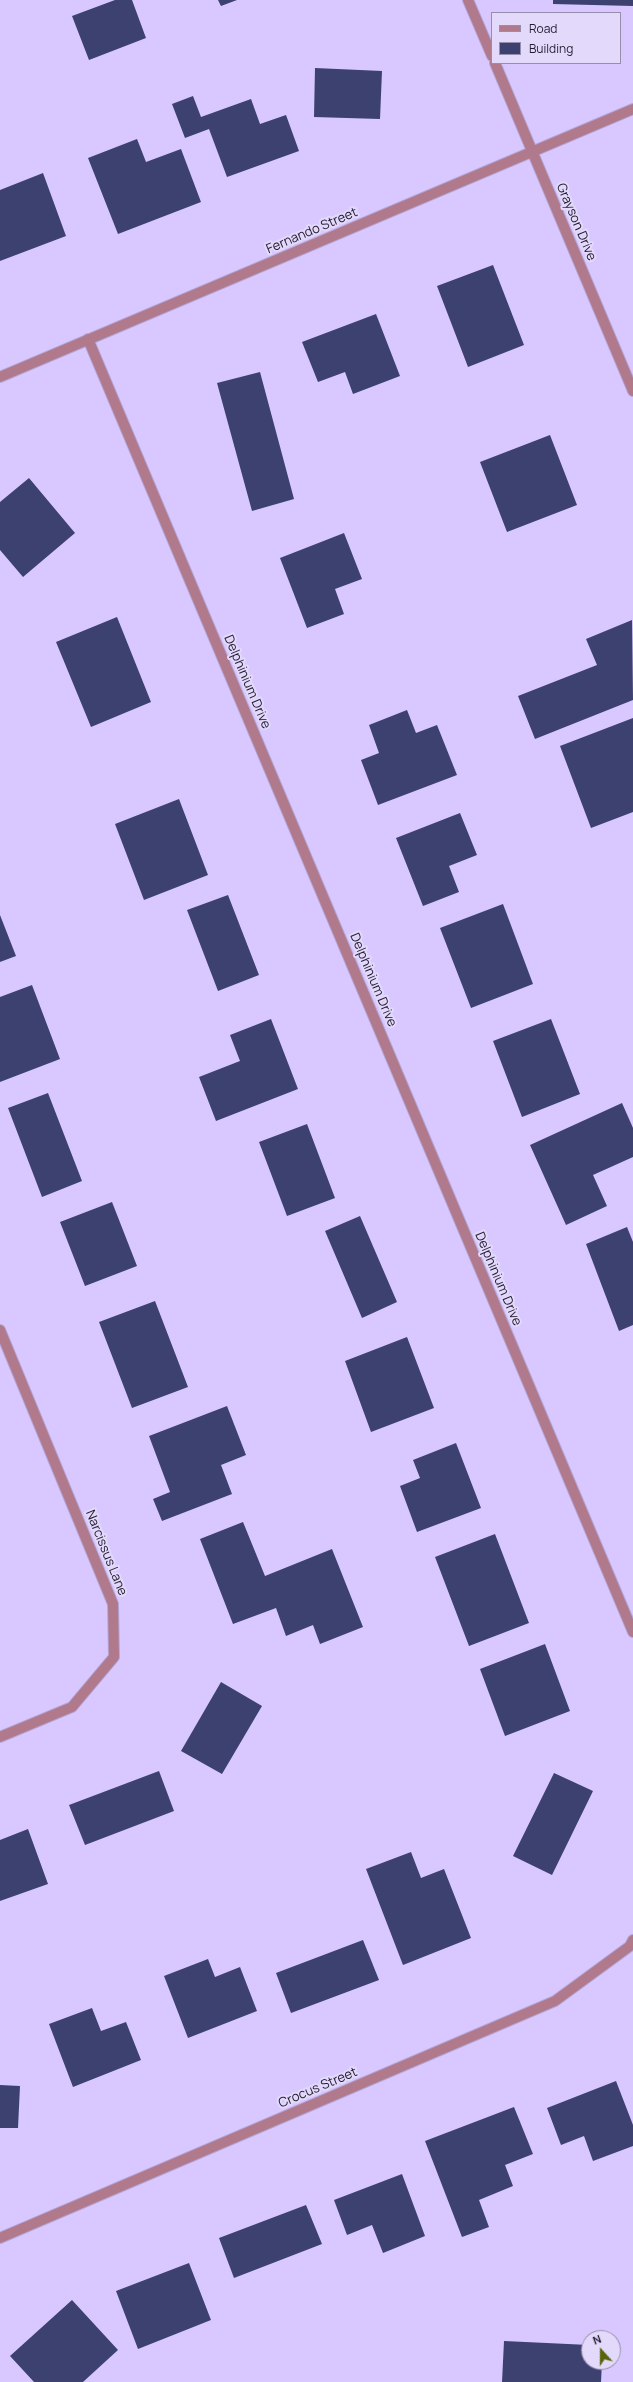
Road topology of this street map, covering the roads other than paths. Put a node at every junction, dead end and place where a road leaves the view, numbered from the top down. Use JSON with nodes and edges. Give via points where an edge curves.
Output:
{"nodes":[{"id":1,"x":468,"y":0,"type":"edge"},
{"id":2,"x":491,"y":54,"type":"edge"},
{"id":3,"x":495,"y":64,"type":"edge"},
{"id":4,"x":633,"y":109,"type":"edge"},
{"id":5,"x":532,"y":153,"type":"junction"},
{"id":6,"x":88,"y":339,"type":"junction"},
{"id":7,"x":0,"y":376,"type":"edge"},
{"id":8,"x":633,"y":391,"type":"edge"},
{"id":9,"x":0,"y":1330,"type":"edge"},
{"id":10,"x":633,"y":1632,"type":"edge"},
{"id":11,"x":0,"y":1737,"type":"edge"},
{"id":12,"x":633,"y":1940,"type":"edge"},
{"id":13,"x":0,"y":2238,"type":"edge"}],
"edges":[{"from":1,"to":2,"type":"street"},
{"from":3,"to":5,"type":"street","name":"Grayson Drive"},
{"from":4,"to":5,"type":"street","name":"Fernando Street"},
{"from":5,"to":6,"type":"street","name":"Fernando Street"},
{"from":5,"to":8,"type":"street","name":"Grayson Drive"},
{"from":6,"to":7,"type":"street","name":"Fernando Street"},
{"from":6,"to":10,"type":"street","name":"Delphinium Drive"},
{"from":9,"to":11,"type":"street","name":"Narcissus Lane","via":[[113,1604],[114,1657],[72,1707]]},
{"from":12,"to":13,"type":"street","name":"Crocus Street","via":[[630,1946],[555,2001]]}]}
